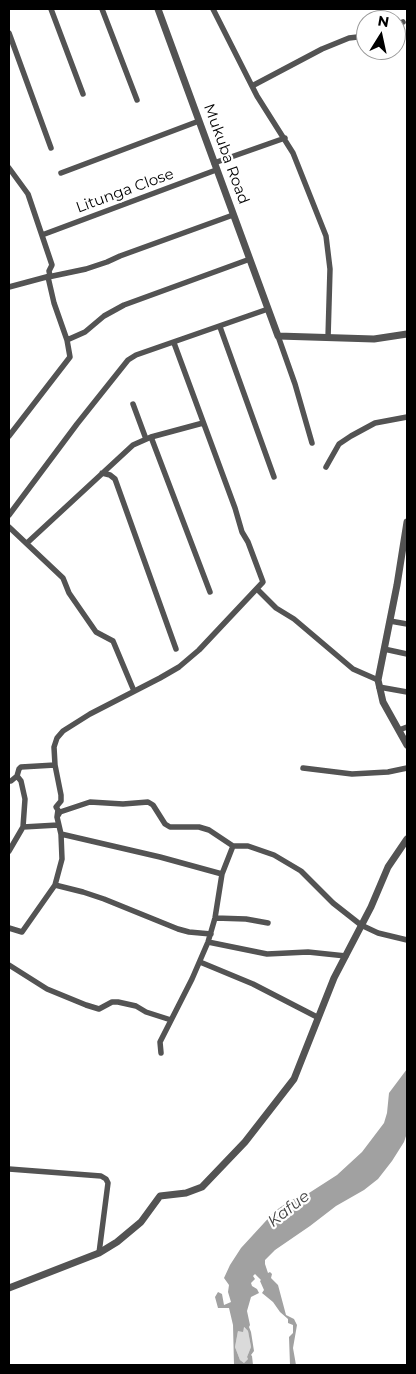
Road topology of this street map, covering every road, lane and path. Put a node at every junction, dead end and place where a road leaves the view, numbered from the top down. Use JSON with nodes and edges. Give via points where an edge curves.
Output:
{"nodes":[{"id":1,"x":50,"y":9,"type":"edge"},
{"id":2,"x":102,"y":9,"type":"edge"},
{"id":3,"x":158,"y":9,"type":"edge"},
{"id":4,"x":212,"y":9,"type":"edge"},
{"id":5,"x":9,"y":33,"type":"edge"},
{"id":6,"x":356,"y":37,"type":"edge"},
{"id":7,"x":252,"y":86,"type":"junction"},
{"id":8,"x":83,"y":94,"type":"dead end"},
{"id":9,"x":137,"y":100,"type":"dead end"},
{"id":10,"x":199,"y":121,"type":"junction"},
{"id":11,"x":284,"y":138,"type":"junction"},
{"id":12,"x":51,"y":148,"type":"dead end"},
{"id":13,"x":214,"y":163,"type":"junction"},
{"id":14,"x":9,"y":168,"type":"edge"},
{"id":15,"x":216,"y":170,"type":"junction"},
{"id":16,"x":61,"y":173,"type":"dead end"},
{"id":17,"x":233,"y":215,"type":"junction"},
{"id":18,"x":42,"y":235,"type":"junction"},
{"id":19,"x":250,"y":259,"type":"junction"},
{"id":20,"x":49,"y":276,"type":"junction"},
{"id":21,"x":9,"y":287,"type":"edge"},
{"id":22,"x":268,"y":309,"type":"junction"},
{"id":23,"x":220,"y":327,"type":"junction"},
{"id":24,"x":407,"y":334,"type":"edge"},
{"id":25,"x":278,"y":336,"type":"junction"},
{"id":26,"x":328,"y":338,"type":"junction"},
{"id":27,"x":68,"y":340,"type":"junction"},
{"id":28,"x":174,"y":343,"type":"junction"},
{"id":29,"x":133,"y":404,"type":"dead end"},
{"id":30,"x":407,"y":417,"type":"edge"},
{"id":31,"x":203,"y":423,"type":"junction"},
{"id":32,"x":9,"y":436,"type":"edge"},
{"id":33,"x":149,"y":438,"type":"junction"},
{"id":34,"x":312,"y":444,"type":"dead end"},
{"id":35,"x":326,"y":467,"type":"dead end"},
{"id":36,"x":102,"y":473,"type":"junction"},
{"id":37,"x":274,"y":477,"type":"dead end"},
{"id":38,"x":9,"y":515,"type":"edge"},
{"id":39,"x":407,"y":522,"type":"edge"},
{"id":40,"x":9,"y":527,"type":"edge"},
{"id":41,"x":27,"y":543,"type":"junction"},
{"id":42,"x":399,"y":570,"type":"junction"},
{"id":43,"x":407,"y":572,"type":"edge"},
{"id":44,"x":257,"y":588,"type":"junction"},
{"id":45,"x":210,"y":592,"type":"dead end"},
{"id":46,"x":390,"y":621,"type":"junction"},
{"id":47,"x":407,"y":624,"type":"edge"},
{"id":48,"x":176,"y":649,"type":"dead end"},
{"id":49,"x":384,"y":649,"type":"junction"},
{"id":50,"x":407,"y":654,"type":"edge"},
{"id":51,"x":378,"y":683,"type":"junction"},
{"id":52,"x":134,"y":691,"type":"junction"},
{"id":53,"x":407,"y":692,"type":"edge"},
{"id":54,"x":407,"y":728,"type":"edge"},
{"id":55,"x":399,"y":730,"type":"junction"},
{"id":56,"x":407,"y":745,"type":"edge"},
{"id":57,"x":55,"y":765,"type":"junction"},
{"id":58,"x":303,"y":768,"type":"dead end"},
{"id":59,"x":407,"y":768,"type":"edge"},
{"id":60,"x":17,"y":776,"type":"junction"},
{"id":61,"x":9,"y":781,"type":"edge"},
{"id":62,"x":57,"y":817,"type":"junction"},
{"id":63,"x":58,"y":825,"type":"junction"},
{"id":64,"x":23,"y":827,"type":"junction"},
{"id":65,"x":61,"y":834,"type":"junction"},
{"id":66,"x":407,"y":839,"type":"edge"},
{"id":67,"x":233,"y":846,"type":"junction"},
{"id":68,"x":9,"y":851,"type":"edge"},
{"id":69,"x":222,"y":874,"type":"junction"},
{"id":70,"x":55,"y":885,"type":"junction"},
{"id":71,"x":215,"y":918,"type":"junction"},
{"id":72,"x":268,"y":923,"type":"dead end"},
{"id":73,"x":361,"y":925,"type":"junction"},
{"id":74,"x":9,"y":928,"type":"edge"},
{"id":75,"x":211,"y":934,"type":"junction"},
{"id":76,"x":407,"y":940,"type":"edge"},
{"id":77,"x":208,"y":942,"type":"junction"},
{"id":78,"x":346,"y":956,"type":"junction"},
{"id":79,"x":200,"y":962,"type":"junction"},
{"id":80,"x":9,"y":965,"type":"edge"},
{"id":81,"x":317,"y":1017,"type":"junction"},
{"id":82,"x":171,"y":1020,"type":"junction"},
{"id":83,"x":161,"y":1053,"type":"dead end"},
{"id":84,"x":9,"y":1169,"type":"edge"},
{"id":85,"x":99,"y":1253,"type":"junction"},
{"id":86,"x":9,"y":1288,"type":"edge"}],
"edges":[{"from":1,"to":8,"type":"street"},
{"from":2,"to":9,"type":"street"},
{"from":3,"to":10,"type":"street","name":"Mukuba Road"},
{"from":4,"to":7,"type":"street"},
{"from":5,"to":12,"type":"street"},
{"from":6,"to":7,"type":"street","via":[[322,49]]},
{"from":7,"to":11,"type":"street"},
{"from":10,"to":13,"type":"street","name":"Mukuba Road"},
{"from":10,"to":16,"type":"street"},
{"from":11,"to":13,"type":"street"},
{"from":11,"to":26,"type":"street","via":[[299,166],[326,236],[330,269]]},
{"from":13,"to":15,"type":"street","name":"Mukuba Road"},
{"from":14,"to":18,"type":"street","via":[[28,194]]},
{"from":15,"to":17,"type":"street","name":"Mukuba Road"},
{"from":15,"to":18,"type":"street","name":"Litunga Close"},
{"from":17,"to":19,"type":"street","name":"Mukuba Road"},
{"from":17,"to":20,"type":"street","via":[[86,269]]},
{"from":18,"to":20,"type":"street","via":[[52,265]]},
{"from":19,"to":22,"type":"street","name":"Mukuba Road"},
{"from":19,"to":27,"type":"street","via":[[124,305]]},
{"from":20,"to":21,"type":"street"},
{"from":20,"to":27,"type":"street","via":[[54,303]]},
{"from":22,"to":23,"type":"street"},
{"from":22,"to":25,"type":"street","name":"Mukuba Road"},
{"from":23,"to":28,"type":"street"},
{"from":23,"to":37,"type":"street"},
{"from":24,"to":26,"type":"street","via":[[374,339]]},
{"from":25,"to":26,"type":"street"},
{"from":25,"to":34,"type":"street"},
{"from":27,"to":32,"type":"street","via":[[68,362]]},
{"from":28,"to":31,"type":"street"},
{"from":28,"to":38,"type":"street","via":[[128,360]]},
{"from":29,"to":33,"type":"street"},
{"from":30,"to":35,"type":"street","via":[[375,423],[351,436],[339,444]]},
{"from":31,"to":33,"type":"street"},
{"from":31,"to":44,"type":"street","via":[[242,532],[261,574],[263,582]]},
{"from":33,"to":36,"type":"street","via":[[132,445]]},
{"from":33,"to":45,"type":"street"},
{"from":36,"to":41,"type":"street"},
{"from":36,"to":48,"type":"street","via":[[115,479]]},
{"from":39,"to":42,"type":"street"},
{"from":40,"to":41,"type":"street"},
{"from":41,"to":52,"type":"street","via":[[63,578],[69,594],[91,626],[99,635],[113,641]]},
{"from":42,"to":43,"type":"street"},
{"from":42,"to":46,"type":"street"},
{"from":44,"to":51,"type":"street","via":[[276,608]]},
{"from":44,"to":52,"type":"street","via":[[236,613],[179,667]]},
{"from":46,"to":47,"type":"street"},
{"from":46,"to":49,"type":"street"},
{"from":49,"to":50,"type":"street"},
{"from":49,"to":51,"type":"street"},
{"from":51,"to":53,"type":"street"},
{"from":51,"to":55,"type":"street","via":[[383,702]]},
{"from":52,"to":57,"type":"street","via":[[63,731],[55,742]]},
{"from":54,"to":55,"type":"street"},
{"from":55,"to":56,"type":"street"},
{"from":57,"to":60,"type":"street","via":[[22,767]]},
{"from":57,"to":62,"type":"street","via":[[61,795],[56,807]]},
{"from":58,"to":59,"type":"street","via":[[352,774]]},
{"from":60,"to":61,"type":"street"},
{"from":60,"to":64,"type":"street","via":[[25,799]]},
{"from":62,"to":63,"type":"street"},
{"from":62,"to":67,"type":"street","via":[[64,810],[90,802],[148,802],[170,827],[209,830]]},
{"from":63,"to":64,"type":"street"},
{"from":63,"to":65,"type":"street"},
{"from":64,"to":68,"type":"street"},
{"from":65,"to":69,"type":"street"},
{"from":65,"to":70,"type":"street","via":[[62,859]]},
{"from":66,"to":73,"type":"street","via":[[388,867]]},
{"from":67,"to":69,"type":"street"},
{"from":67,"to":73,"type":"street","via":[[259,849],[293,866]]},
{"from":69,"to":71,"type":"street"},
{"from":70,"to":74,"type":"street","via":[[22,932]]},
{"from":70,"to":75,"type":"street","via":[[104,899],[178,929]]},
{"from":71,"to":72,"type":"street"},
{"from":71,"to":75,"type":"street"},
{"from":73,"to":76,"type":"street"},
{"from":73,"to":78,"type":"street"},
{"from":75,"to":77,"type":"street"},
{"from":77,"to":78,"type":"street","via":[[268,954],[308,952]]},
{"from":77,"to":79,"type":"street"},
{"from":78,"to":81,"type":"street"},
{"from":79,"to":81,"type":"street","via":[[253,984]]},
{"from":79,"to":82,"type":"street"},
{"from":80,"to":82,"type":"street","via":[[47,989],[86,1005],[99,1009],[118,1002]]},
{"from":81,"to":85,"type":"street","via":[[294,1079],[245,1142],[202,1187],[186,1193],[160,1196],[129,1234]]},
{"from":82,"to":83,"type":"street","via":[[160,1042]]},
{"from":84,"to":85,"type":"street","via":[[106,1179]]},
{"from":85,"to":86,"type":"street"}]}
